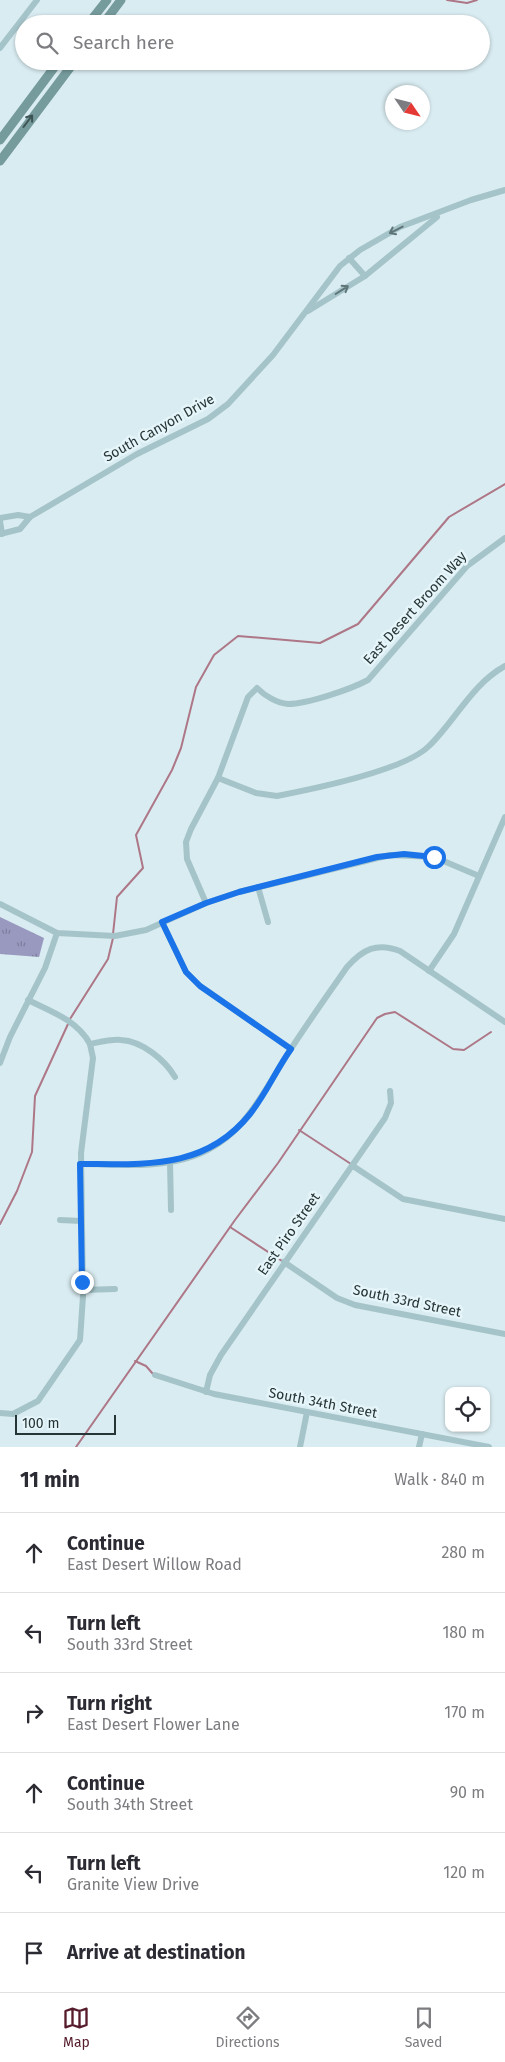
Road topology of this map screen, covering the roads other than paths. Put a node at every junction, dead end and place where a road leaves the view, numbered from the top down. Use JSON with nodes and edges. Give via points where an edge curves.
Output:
{"nodes":[{"id":1,"x":37,"y":0,"type":"edge"},
{"id":2,"x":106,"y":0,"type":"edge"},
{"id":3,"x":121,"y":0,"type":"edge"},
{"id":4,"x":25,"y":15,"type":"edge"},
{"id":5,"x":95,"y":15,"type":"edge"},
{"id":6,"x":110,"y":15,"type":"edge"},
{"id":7,"x":15,"y":29,"type":"edge"},
{"id":8,"x":0,"y":48,"type":"edge"},
{"id":9,"x":52,"y":70,"type":"edge"},
{"id":10,"x":67,"y":70,"type":"edge"},
{"id":11,"x":0,"y":140,"type":"edge"},
{"id":12,"x":0,"y":161,"type":"edge"},
{"id":13,"x":505,"y":190,"type":"edge"},
{"id":14,"x":442,"y":212,"type":"junction"},
{"id":15,"x":349,"y":258,"type":"junction"},
{"id":16,"x":365,"y":276,"type":"junction"},
{"id":17,"x":302,"y":317,"type":"junction"},
{"id":18,"x":30,"y":517,"type":"junction"},
{"id":19,"x":0,"y":520,"type":"edge"},
{"id":20,"x":1,"y":534,"type":"edge"},
{"id":21,"x":505,"y":538,"type":"edge"},
{"id":22,"x":505,"y":666,"type":"edge"},
{"id":23,"x":218,"y":778,"type":"junction"},
{"id":24,"x":505,"y":817,"type":"edge"},
{"id":25,"x":479,"y":876,"type":"junction"},
{"id":26,"x":258,"y":887,"type":"junction"},
{"id":27,"x":206,"y":903,"type":"junction"},
{"id":28,"x":0,"y":904,"type":"edge"},
{"id":29,"x":162,"y":922,"type":"junction"},
{"id":30,"x":268,"y":922,"type":"dead end"},
{"id":31,"x":57,"y":932,"type":"junction"},
{"id":32,"x":430,"y":970,"type":"junction"},
{"id":33,"x":28,"y":1000,"type":"junction"},
{"id":34,"x":505,"y":1022,"type":"edge"},
{"id":35,"x":90,"y":1044,"type":"junction"},
{"id":36,"x":291,"y":1049,"type":"junction"},
{"id":37,"x":0,"y":1063,"type":"edge"},
{"id":38,"x":175,"y":1077,"type":"dead end"},
{"id":39,"x":390,"y":1091,"type":"dead end"},
{"id":40,"x":170,"y":1162,"type":"junction"},
{"id":41,"x":80,"y":1164,"type":"junction"},
{"id":42,"x":353,"y":1166,"type":"junction"},
{"id":43,"x":171,"y":1210,"type":"dead end"},
{"id":44,"x":505,"y":1219,"type":"edge"},
{"id":45,"x":60,"y":1220,"type":"dead end"},
{"id":46,"x":80,"y":1221,"type":"junction"},
{"id":47,"x":284,"y":1262,"type":"junction"},
{"id":48,"x":115,"y":1289,"type":"dead end"},
{"id":49,"x":83,"y":1290,"type":"junction"},
{"id":50,"x":505,"y":1334,"type":"edge"},
{"id":51,"x":155,"y":1375,"type":"dead end"},
{"id":52,"x":206,"y":1392,"type":"junction"},
{"id":53,"x":307,"y":1412,"type":"junction"},
{"id":54,"x":0,"y":1413,"type":"edge"},
{"id":55,"x":422,"y":1434,"type":"junction"},
{"id":56,"x":300,"y":1447,"type":"edge"},
{"id":57,"x":419,"y":1447,"type":"edge"},
{"id":58,"x":489,"y":1447,"type":"edge"}],
"edges":[{"from":1,"to":4,"type":"street"},
{"from":2,"to":5,"type":"main road"},
{"from":3,"to":6,"type":"main road"},
{"from":7,"to":8,"type":"street"},
{"from":9,"to":11,"type":"main road"},
{"from":12,"to":10,"type":"main road","one_way":true},
{"from":13,"to":14,"type":"street","name":"South Canyon Drive"},
{"from":14,"to":15,"type":"street","name":"South Canyon Drive","one_way":true,"via":[[400,228]]},
{"from":14,"to":16,"type":"street","name":"South Canyon Drive"},
{"from":15,"to":16,"type":"street"},
{"from":15,"to":17,"type":"street","name":"South Canyon Drive","via":[[317,294]]},
{"from":17,"to":16,"type":"street","name":"South Canyon Drive","one_way":true},
{"from":17,"to":18,"type":"street","name":"South Canyon Drive","via":[[249,384],[208,419],[137,454]]},
{"from":18,"to":19,"type":"street","via":[[18,515]]},
{"from":18,"to":20,"type":"street","name":"South Canyon Drive","via":[[20,529]]},
{"from":19,"to":20,"type":"street"},
{"from":21,"to":23,"type":"street","name":"East Desert Broom Way","via":[[484,551],[456,577],[368,680],[352,688],[288,704],[265,696],[257,688],[248,697]]},
{"from":22,"to":23,"type":"street","via":[[485,681],[428,747],[404,763],[277,796],[256,793]]},
{"from":23,"to":27,"type":"street","via":[[186,842],[187,859]]},
{"from":24,"to":25,"type":"street"},
{"from":25,"to":26,"type":"street","via":[[434,857],[390,855]]},
{"from":25,"to":32,"type":"street","via":[[454,934]]},
{"from":26,"to":27,"type":"street"},
{"from":26,"to":30,"type":"street"},
{"from":27,"to":29,"type":"street"},
{"from":28,"to":31,"type":"street"},
{"from":29,"to":31,"type":"street","via":[[129,935]]},
{"from":29,"to":36,"type":"street","via":[[186,972],[200,986]]},
{"from":31,"to":33,"type":"street","via":[[45,968]]},
{"from":32,"to":34,"type":"street"},
{"from":32,"to":36,"type":"street","via":[[400,952],[375,946],[347,967]]},
{"from":33,"to":35,"type":"street","via":[[74,1024]]},
{"from":33,"to":37,"type":"street"},
{"from":35,"to":38,"type":"street","via":[[122,1040],[136,1044],[167,1064]]},
{"from":35,"to":41,"type":"street","via":[[93,1066]]},
{"from":36,"to":40,"type":"street","via":[[250,1115],[230,1134],[212,1148]]},
{"from":39,"to":42,"type":"street","name":"East Piro Street","via":[[390,1110]]},
{"from":40,"to":41,"type":"street"},
{"from":40,"to":43,"type":"street"},
{"from":41,"to":46,"type":"street"},
{"from":42,"to":44,"type":"street","via":[[403,1198]]},
{"from":42,"to":47,"type":"street","name":"East Piro Street"},
{"from":45,"to":46,"type":"street"},
{"from":46,"to":49,"type":"street"},
{"from":47,"to":50,"type":"street","name":"South 33rd Street","via":[[337,1298],[355,1305]]},
{"from":47,"to":52,"type":"street","name":"East Piro Street","via":[[221,1355],[210,1375]]},
{"from":48,"to":49,"type":"street"},
{"from":49,"to":54,"type":"street","via":[[82,1331],[73,1354],[38,1401],[13,1414]]},
{"from":51,"to":52,"type":"street","name":"South 34th Street"},
{"from":52,"to":53,"type":"street","name":"South 34th Street"},
{"from":53,"to":55,"type":"street","name":"South 34th Street"},
{"from":53,"to":56,"type":"street"},
{"from":55,"to":57,"type":"street"},
{"from":55,"to":58,"type":"street","name":"South 34th Street"}]}
